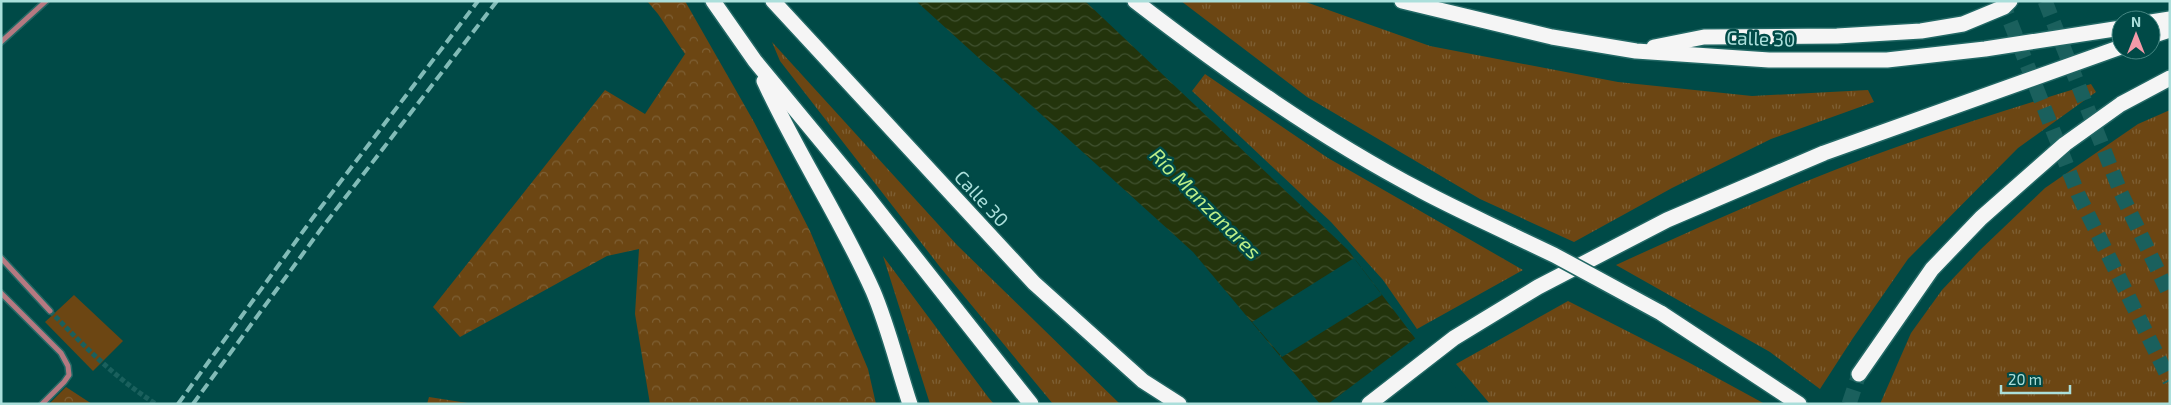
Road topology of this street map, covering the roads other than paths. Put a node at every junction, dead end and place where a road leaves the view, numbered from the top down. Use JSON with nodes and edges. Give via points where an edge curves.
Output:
{"nodes":[{"id":1,"x":46,"y":1,"type":"edge"},
{"id":2,"x":713,"y":1,"type":"edge"},
{"id":3,"x":773,"y":1,"type":"edge"},
{"id":4,"x":1136,"y":1,"type":"edge"},
{"id":5,"x":1402,"y":1,"type":"edge"},
{"id":6,"x":2010,"y":1,"type":"edge"},
{"id":7,"x":2111,"y":30,"type":"edge"},
{"id":8,"x":1,"y":42,"type":"edge"},
{"id":9,"x":2111,"y":50,"type":"edge"},
{"id":10,"x":1636,"y":51,"type":"junction"},
{"id":11,"x":755,"y":62,"type":"junction"},
{"id":12,"x":2170,"y":78,"type":"edge"},
{"id":13,"x":1,"y":258,"type":"edge"},
{"id":14,"x":1,"y":293,"type":"edge"},
{"id":15,"x":50,"y":311,"type":"tunnel mouth"},
{"id":16,"x":1859,"y":374,"type":"tunnel mouth"},
{"id":17,"x":42,"y":404,"type":"edge"},
{"id":18,"x":910,"y":404,"type":"edge"},
{"id":19,"x":1031,"y":404,"type":"edge"},
{"id":20,"x":1179,"y":404,"type":"edge"},
{"id":21,"x":1369,"y":404,"type":"edge"},
{"id":22,"x":1799,"y":404,"type":"edge"}],
"edges":[{"from":1,"to":8,"type":"street"},
{"from":2,"to":11,"type":"highway"},
{"from":3,"to":20,"type":"highway","name":"Calle 30","via":[[1034,283],[1143,381]]},
{"from":4,"to":22,"type":"highway","bridge":true,"via":[[1238,78],[1361,156],[1422,191],[1554,255],[1661,313]]},
{"from":5,"to":10,"type":"highway","name":"Calle 30","via":[[1552,37]]},
{"from":6,"to":10,"type":"highway","via":[[2004,7],[1963,24],[1921,31],[1837,36],[1704,37]]},
{"from":7,"to":10,"type":"highway","name":"Calle 30","via":[[1887,60],[1769,60]]},
{"from":9,"to":21,"type":"highway","via":[[1824,153],[1667,220],[1538,287],[1454,338]]},
{"from":11,"to":18,"type":"highway","via":[[874,293]]},
{"from":11,"to":19,"type":"highway","via":[[865,194]]},
{"from":12,"to":16,"type":"highway","via":[[2122,104],[2065,144],[1980,218],[1932,269]]},
{"from":13,"to":15,"type":"street"},
{"from":14,"to":17,"type":"street","via":[[61,353],[68,366],[69,375]]}]}
